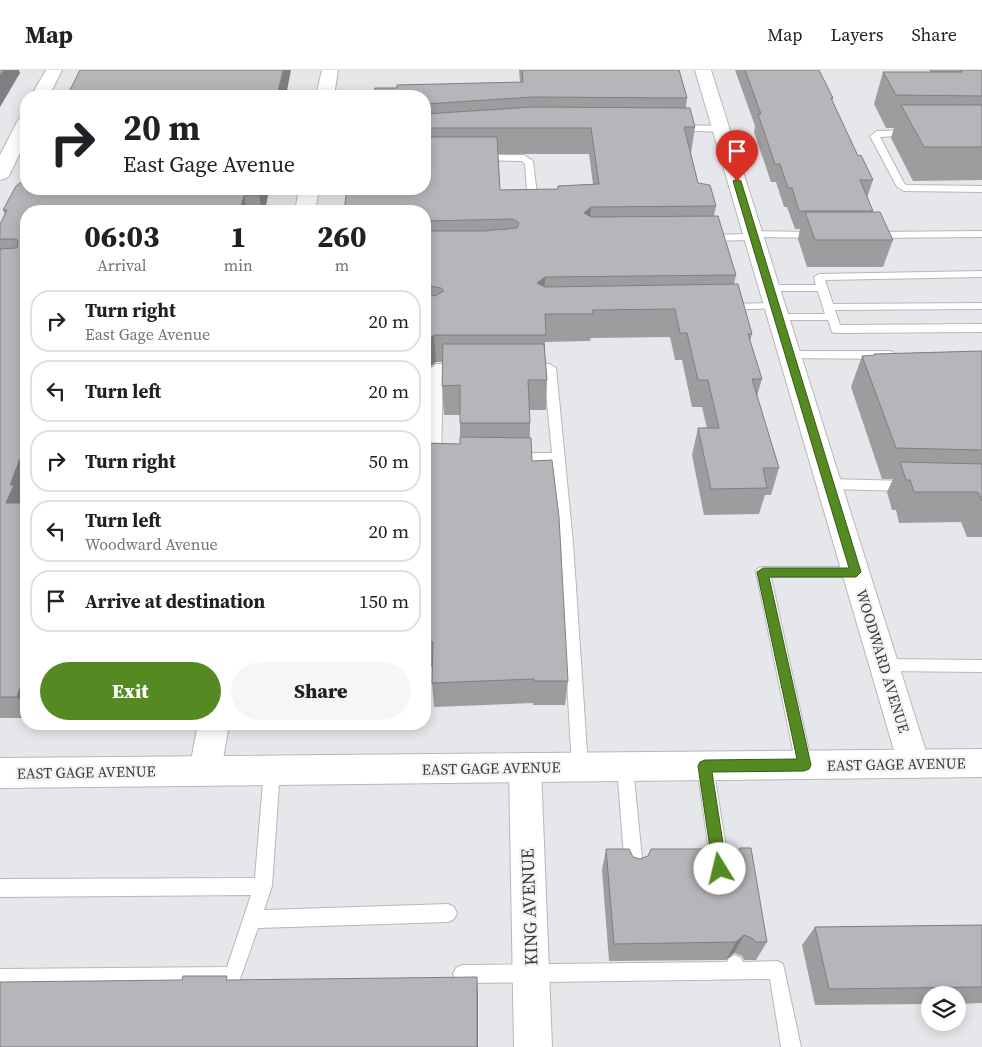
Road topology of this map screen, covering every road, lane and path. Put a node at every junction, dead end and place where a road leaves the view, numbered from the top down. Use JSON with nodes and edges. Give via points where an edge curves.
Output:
{"nodes":[{"id":1,"x":54,"y":70,"type":"edge"},
{"id":2,"x":330,"y":70,"type":"edge"},
{"id":3,"x":703,"y":70,"type":"edge"},
{"id":4,"x":43,"y":90,"type":"edge"},
{"id":5,"x":326,"y":90,"type":"edge"},
{"id":6,"x":671,"y":128,"type":"edge"},
{"id":7,"x":720,"y":129,"type":"junction"},
{"id":8,"x":20,"y":130,"type":"edge"},
{"id":9,"x":20,"y":133,"type":"edge"},
{"id":10,"x":923,"y":133,"type":"edge"},
{"id":11,"x":0,"y":136,"type":"edge"},
{"id":12,"x":474,"y":158,"type":"edge"},
{"id":13,"x":0,"y":174,"type":"edge"},
{"id":14,"x":982,"y":189,"type":"edge"},
{"id":15,"x":533,"y":203,"type":"edge"},
{"id":16,"x":982,"y":234,"type":"edge"},
{"id":17,"x":828,"y":235,"type":"edge"},
{"id":18,"x":857,"y":235,"type":"edge"},
{"id":19,"x":753,"y":236,"type":"junction"},
{"id":20,"x":696,"y":238,"type":"edge"},
{"id":21,"x":982,"y":274,"type":"edge"},
{"id":22,"x":822,"y":288,"type":"junction"},
{"id":23,"x":774,"y":304,"type":"junction"},
{"id":24,"x":982,"y":306,"type":"edge"},
{"id":25,"x":712,"y":307,"type":"edge"},
{"id":26,"x":831,"y":312,"type":"junction"},
{"id":27,"x":982,"y":328,"type":"edge"},
{"id":28,"x":789,"y":355,"type":"junction"},
{"id":29,"x":905,"y":355,"type":"edge"},
{"id":30,"x":474,"y":368,"type":"edge"},
{"id":31,"x":512,"y":368,"type":"edge"},
{"id":32,"x":557,"y":458,"type":"junction"},
{"id":33,"x":454,"y":459,"type":"edge"},
{"id":34,"x":501,"y":459,"type":"edge"},
{"id":35,"x":829,"y":484,"type":"junction"},
{"id":36,"x":915,"y":486,"type":"edge"},
{"id":37,"x":856,"y":572,"type":"junction"},
{"id":38,"x":884,"y":665,"type":"junction"},
{"id":39,"x":982,"y":666,"type":"edge"},
{"id":40,"x":212,"y":730,"type":"edge"},
{"id":41,"x":982,"y":763,"type":"edge"},
{"id":42,"x":914,"y":764,"type":"junction"},
{"id":43,"x":804,"y":765,"type":"junction"},
{"id":44,"x":705,"y":766,"type":"junction"},
{"id":45,"x":580,"y":767,"type":"junction"},
{"id":46,"x":626,"y":767,"type":"junction"},
{"id":47,"x":526,"y":768,"type":"junction"},
{"id":48,"x":272,"y":770,"type":"junction"},
{"id":49,"x":205,"y":771,"type":"junction"},
{"id":50,"x":0,"y":773,"type":"edge"},
{"id":51,"x":634,"y":869,"type":"edge"},
{"id":52,"x":720,"y":869,"type":"edge"},
{"id":53,"x":263,"y":886,"type":"junction"},
{"id":54,"x":0,"y":888,"type":"edge"},
{"id":55,"x":448,"y":913,"type":"dead end"},
{"id":56,"x":251,"y":919,"type":"junction"},
{"id":57,"x":531,"y":972,"type":"junction"},
{"id":58,"x":462,"y":974,"type":"dead end"},
{"id":59,"x":0,"y":978,"type":"edge"},
{"id":60,"x":533,"y":1047,"type":"edge"},
{"id":61,"x":790,"y":1047,"type":"edge"}],
"edges":[{"from":1,"to":4,"type":"street"},
{"from":2,"to":5,"type":"street"},
{"from":3,"to":7,"type":"street","name":"WOODWARD AVENUE"},
{"from":6,"to":7,"type":"lane"},
{"from":7,"to":19,"type":"street","name":"WOODWARD AVENUE"},
{"from":8,"to":11,"type":"street"},
{"from":9,"to":13,"type":"street"},
{"from":10,"to":14,"type":"lane","via":[[875,136],[900,185],[911,189]]},
{"from":12,"to":15,"type":"lane","via":[[524,158],[530,163]]},
{"from":16,"to":18,"type":"lane"},
{"from":17,"to":19,"type":"lane"},
{"from":19,"to":20,"type":"lane"},
{"from":19,"to":23,"type":"street","name":"WOODWARD AVENUE"},
{"from":21,"to":22,"type":"lane","via":[[819,277]]},
{"from":22,"to":23,"type":"lane"},
{"from":22,"to":26,"type":"lane"},
{"from":23,"to":25,"type":"lane"},
{"from":23,"to":26,"type":"lane"},
{"from":23,"to":28,"type":"street","name":"WOODWARD AVENUE"},
{"from":24,"to":26,"type":"lane"},
{"from":26,"to":27,"type":"lane","via":[[836,329]]},
{"from":28,"to":29,"type":"lane"},
{"from":28,"to":35,"type":"street","name":"WOODWARD AVENUE"},
{"from":30,"to":33,"type":"lane","via":[[437,368],[435,459]]},
{"from":31,"to":32,"type":"lane","via":[[550,368]]},
{"from":32,"to":34,"type":"lane"},
{"from":32,"to":45,"type":"lane","via":[[566,543]]},
{"from":35,"to":36,"type":"lane"},
{"from":35,"to":37,"type":"street","name":"WOODWARD AVENUE"},
{"from":37,"to":38,"type":"street","name":"WOODWARD AVENUE"},
{"from":37,"to":43,"type":"lane","via":[[763,572]]},
{"from":38,"to":39,"type":"lane"},
{"from":38,"to":42,"type":"street","name":"WOODWARD AVENUE"},
{"from":40,"to":49,"type":"street"},
{"from":41,"to":42,"type":"street","name":"EAST GAGE AVENUE"},
{"from":42,"to":43,"type":"street","name":"EAST GAGE AVENUE"},
{"from":43,"to":44,"type":"street","name":"EAST GAGE AVENUE"},
{"from":44,"to":46,"type":"street","name":"EAST GAGE AVENUE"},
{"from":44,"to":52,"type":"lane"},
{"from":45,"to":46,"type":"street","name":"EAST GAGE AVENUE"},
{"from":45,"to":47,"type":"street","name":"EAST GAGE AVENUE"},
{"from":46,"to":51,"type":"lane"},
{"from":47,"to":48,"type":"street","name":"EAST GAGE AVENUE"},
{"from":47,"to":57,"type":"street","name":"KING AVENUE"},
{"from":48,"to":49,"type":"street","name":"EAST GAGE AVENUE"},
{"from":48,"to":53,"type":"lane"},
{"from":49,"to":50,"type":"street","name":"EAST GAGE AVENUE"},
{"from":53,"to":54,"type":"lane"},
{"from":53,"to":56,"type":"lane"},
{"from":55,"to":56,"type":"lane"},
{"from":56,"to":59,"type":"lane","via":[[233,976]]},
{"from":57,"to":58,"type":"lane"},
{"from":57,"to":60,"type":"street","name":"KING AVENUE"},
{"from":57,"to":61,"type":"lane","via":[[735,967],[777,970]]}]}
